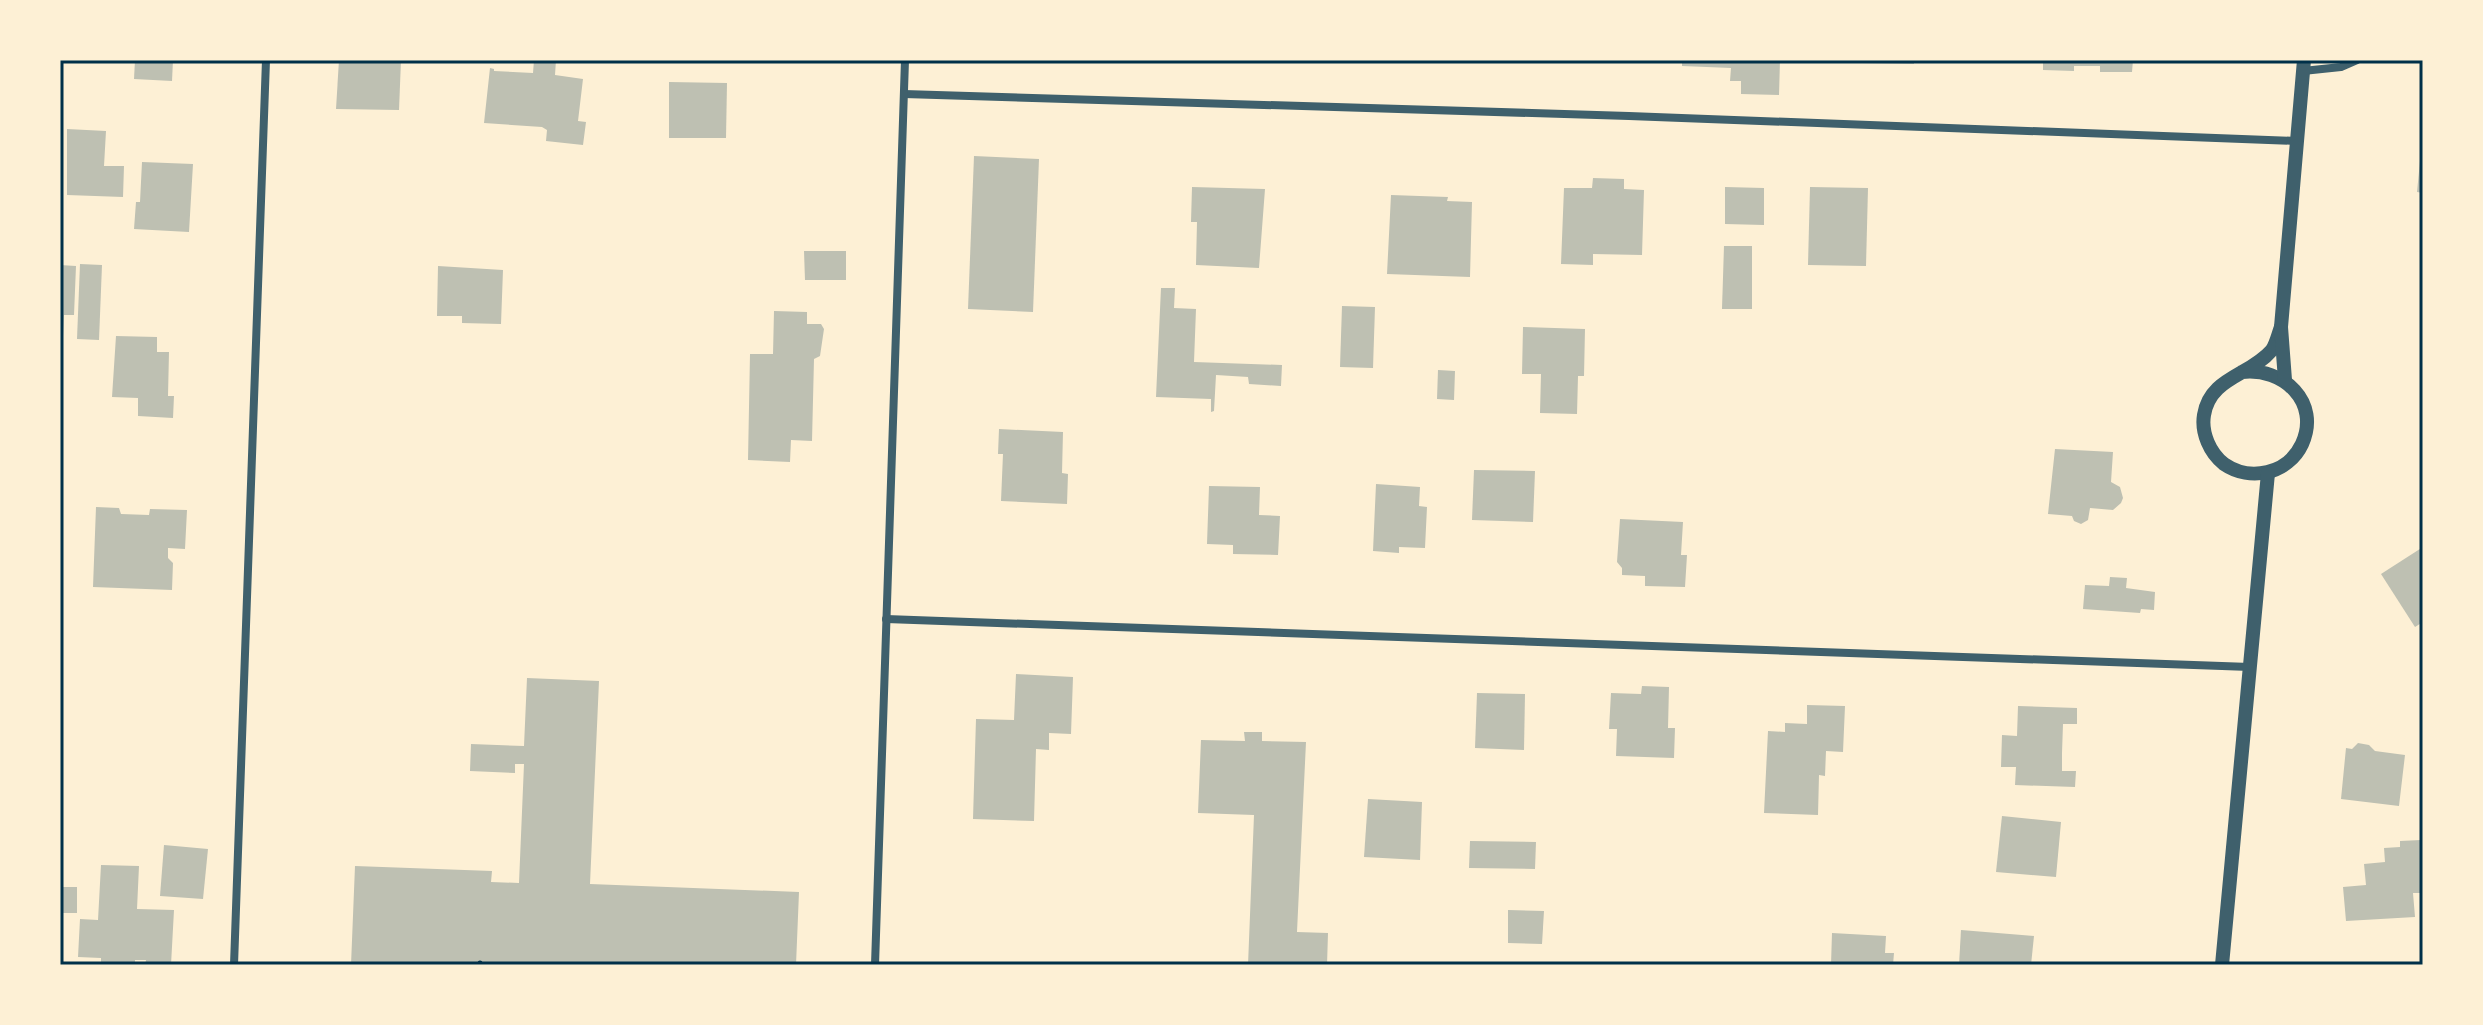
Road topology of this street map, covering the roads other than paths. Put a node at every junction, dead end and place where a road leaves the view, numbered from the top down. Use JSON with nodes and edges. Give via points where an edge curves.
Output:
{"nodes":[{"id":1,"x":266,"y":60,"type":"edge"},
{"id":2,"x":905,"y":60,"type":"edge"},
{"id":3,"x":2357,"y":60,"type":"edge"},
{"id":4,"x":2304,"y":66,"type":"edge"},
{"id":5,"x":904,"y":94,"type":"junction"},
{"id":6,"x":2297,"y":141,"type":"junction"},
{"id":7,"x":2281,"y":327,"type":"junction"},
{"id":8,"x":2242,"y":372,"type":"junction"},
{"id":9,"x":2285,"y":380,"type":"junction"},
{"id":10,"x":2268,"y":473,"type":"junction"},
{"id":11,"x":886,"y":619,"type":"junction"},
{"id":12,"x":2250,"y":667,"type":"junction"},
{"id":13,"x":234,"y":965,"type":"edge"},
{"id":14,"x":875,"y":965,"type":"edge"},
{"id":15,"x":2222,"y":965,"type":"edge"}],
"edges":[{"from":1,"to":13,"type":"street"},
{"from":2,"to":5,"type":"street"},
{"from":3,"to":4,"type":"street","via":[[2341,67]]},
{"from":4,"to":6,"type":"street"},
{"from":5,"to":6,"type":"street"},
{"from":5,"to":11,"type":"street"},
{"from":6,"to":7,"type":"street"},
{"from":7,"to":8,"type":"street","via":[[2273,349]]},
{"from":7,"to":9,"type":"street"},
{"from":8,"to":9,"type":"street"},
{"from":8,"to":10,"type":"street","via":[[2219,386],[2209,400],[2204,433],[2211,449],[2232,469]]},
{"from":9,"to":10,"type":"street","via":[[2298,393],[2306,427],[2292,459]]},
{"from":10,"to":12,"type":"street"},
{"from":11,"to":12,"type":"street"},
{"from":11,"to":14,"type":"street"},
{"from":12,"to":15,"type":"street"}]}
